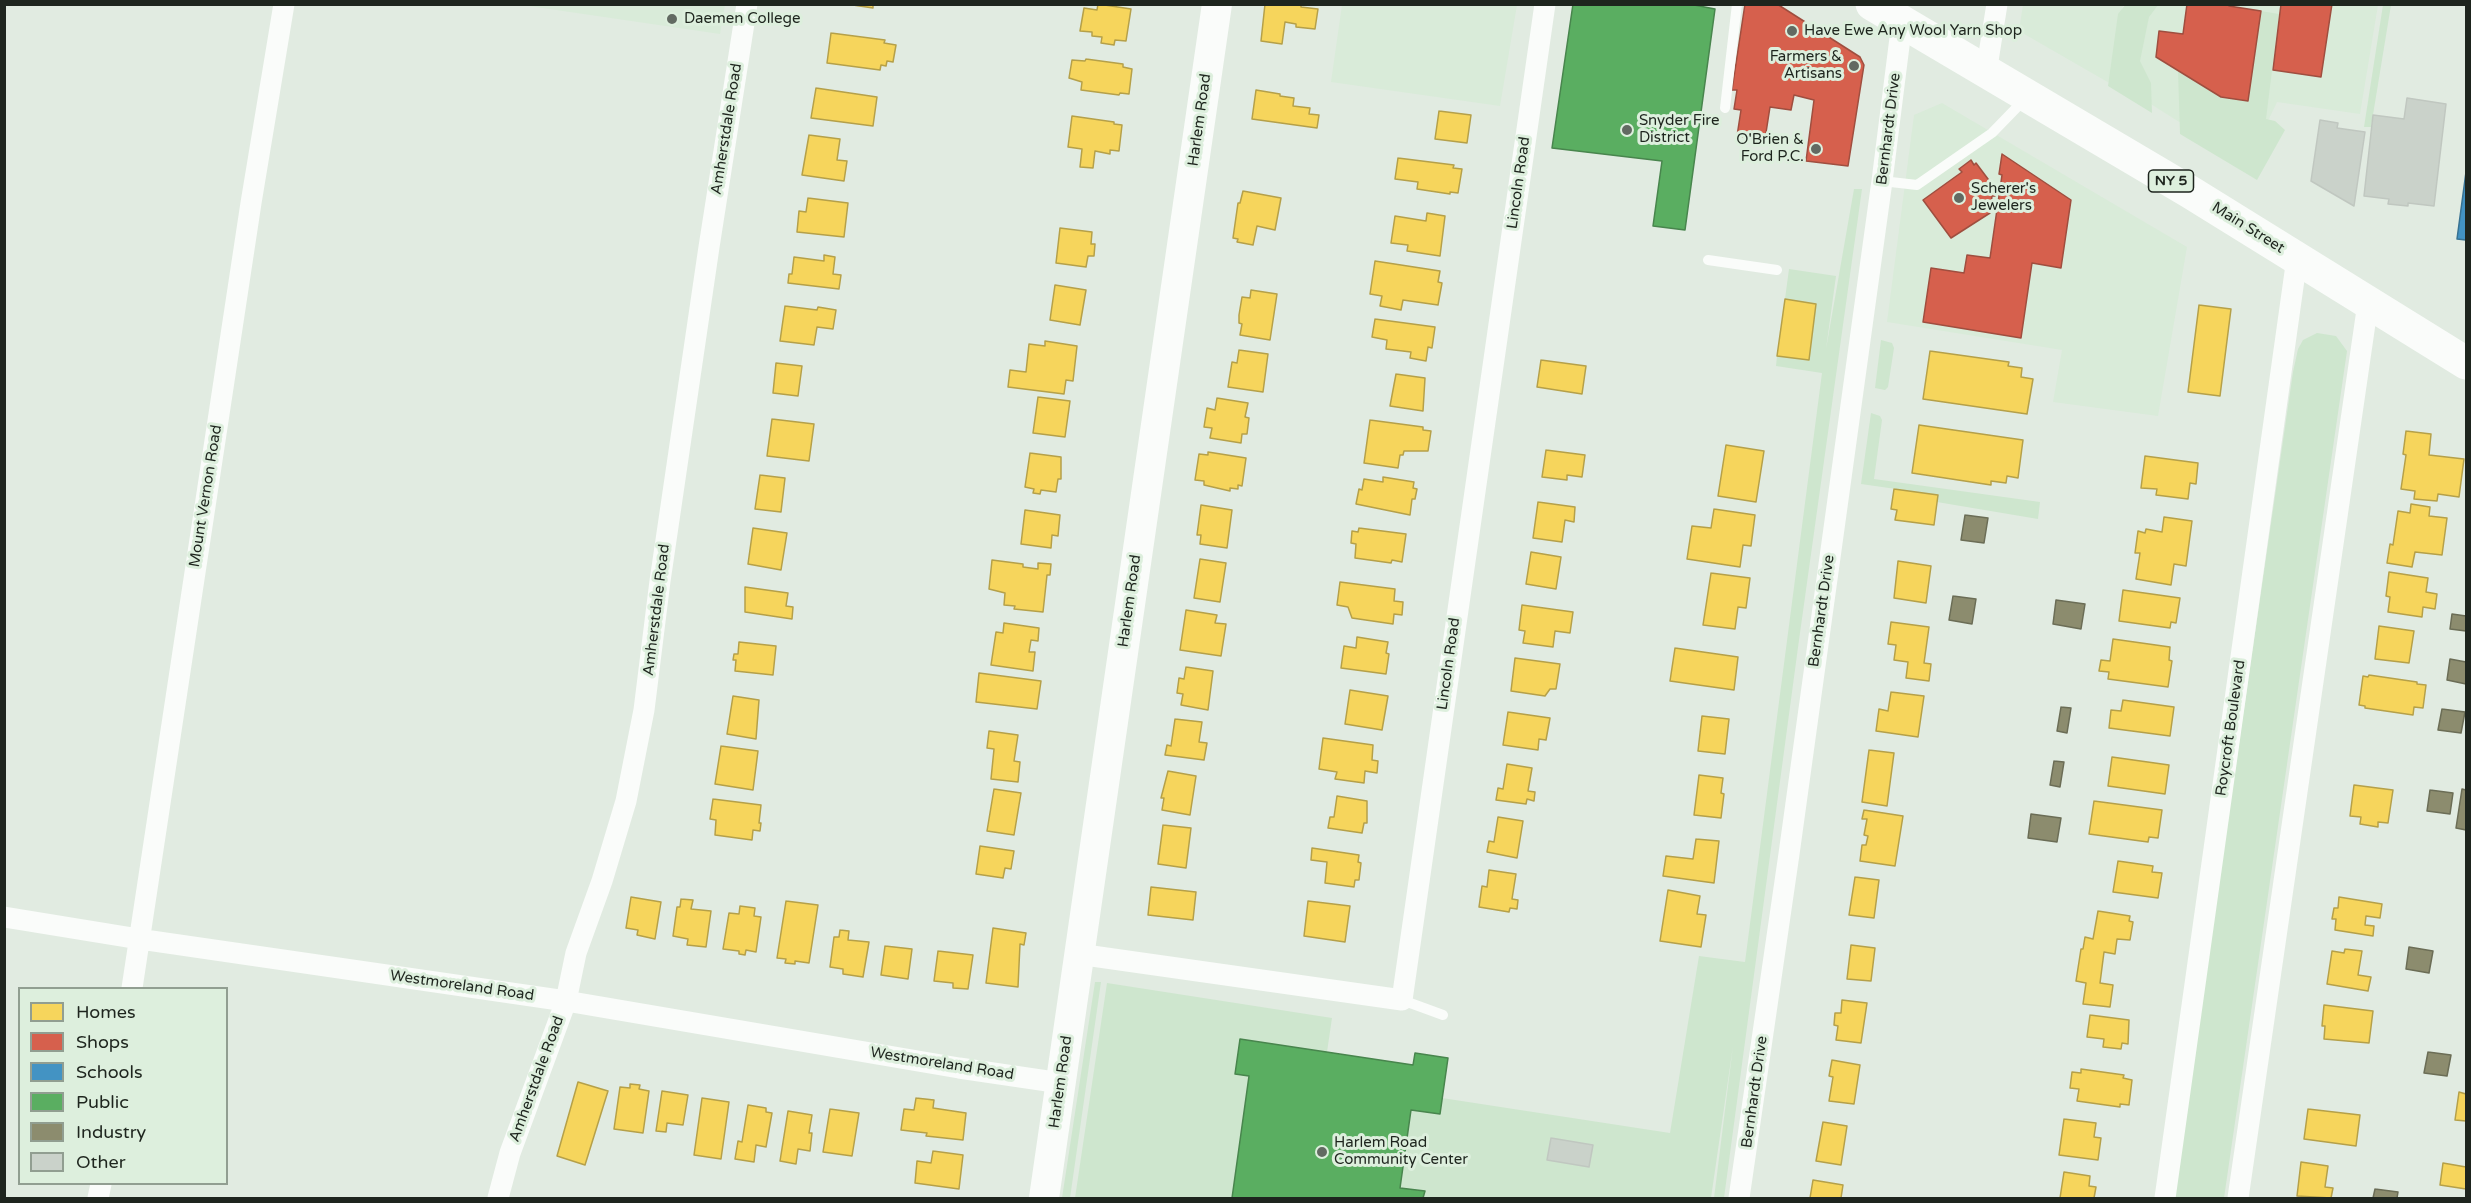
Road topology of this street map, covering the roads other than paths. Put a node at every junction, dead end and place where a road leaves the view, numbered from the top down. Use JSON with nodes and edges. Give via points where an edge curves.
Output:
{"nodes":[{"id":1,"x":284,"y":4,"type":"edge"},
{"id":2,"x":747,"y":4,"type":"edge"},
{"id":3,"x":1217,"y":4,"type":"edge"},
{"id":4,"x":1545,"y":4,"type":"edge"},
{"id":5,"x":1737,"y":4,"type":"edge"},
{"id":6,"x":1872,"y":4,"type":"edge"},
{"id":7,"x":1997,"y":4,"type":"edge"},
{"id":8,"x":1902,"y":22,"type":"junction"},
{"id":9,"x":1986,"y":73,"type":"junction"},
{"id":10,"x":2027,"y":97,"type":"junction"},
{"id":11,"x":1725,"y":108,"type":"dead end"},
{"id":12,"x":1882,"y":180,"type":"junction"},
{"id":13,"x":2297,"y":258,"type":"junction"},
{"id":14,"x":1708,"y":260,"type":"dead end"},
{"id":15,"x":1777,"y":270,"type":"dead end"},
{"id":16,"x":2368,"y":303,"type":"junction"},
{"id":17,"x":2466,"y":363,"type":"edge"},
{"id":18,"x":4,"y":917,"type":"edge"},
{"id":19,"x":139,"y":939,"type":"junction"},
{"id":20,"x":1078,"y":954,"type":"junction"},
{"id":21,"x":132,"y":987,"type":"edge"},
{"id":22,"x":1402,"y":1000,"type":"junction"},
{"id":23,"x":566,"y":1001,"type":"junction"},
{"id":24,"x":1443,"y":1015,"type":"dead end"},
{"id":25,"x":1061,"y":1083,"type":"junction"},
{"id":26,"x":498,"y":1198,"type":"edge"},
{"id":27,"x":1044,"y":1198,"type":"edge"},
{"id":28,"x":1739,"y":1198,"type":"edge"},
{"id":29,"x":2165,"y":1198,"type":"edge"},
{"id":30,"x":2238,"y":1198,"type":"edge"}],
"edges":[{"from":1,"to":19,"type":"street","name":"Mount Vernon Road"},
{"from":2,"to":23,"type":"street","name":"Amherstdale Road","via":[[644,710],[626,801],[576,953]]},
{"from":3,"to":20,"type":"main road","name":"Harlem Road"},
{"from":4,"to":22,"type":"street","name":"Lincoln Road"},
{"from":5,"to":11,"type":"lane"},
{"from":6,"to":8,"type":"main road","name":"Main Street","number":"NY 5"},
{"from":7,"to":9,"type":"street"},
{"from":8,"to":9,"type":"main road","name":"Main Street","number":"NY 5"},
{"from":8,"to":12,"type":"street","name":"Bernhardt Drive"},
{"from":9,"to":10,"type":"main road","name":"Main Street","number":"NY 5"},
{"from":10,"to":12,"type":"lane","via":[[1992,134],[1917,185]]},
{"from":10,"to":13,"type":"main road","name":"Main Street","number":"NY 5"},
{"from":12,"to":28,"type":"street","name":"Bernhardt Drive"},
{"from":13,"to":16,"type":"main road","name":"Main Street","number":"NY 5"},
{"from":13,"to":29,"type":"street","name":"Roycroft Boulevard"},
{"from":14,"to":15,"type":"lane"},
{"from":16,"to":17,"type":"main road","name":"Main Street","number":"NY 5"},
{"from":16,"to":30,"type":"street"},
{"from":18,"to":19,"type":"street","name":"Westmoreland Road"},
{"from":19,"to":21,"type":"street","name":"Mount Vernon Road"},
{"from":19,"to":23,"type":"street","name":"Westmoreland Road"},
{"from":20,"to":22,"type":"street"},
{"from":20,"to":25,"type":"main road","name":"Harlem Road"},
{"from":22,"to":24,"type":"lane"},
{"from":23,"to":25,"type":"street","name":"Westmoreland Road"},
{"from":23,"to":26,"type":"street","name":"Amherstdale Road","via":[[510,1153]]},
{"from":25,"to":27,"type":"main road","name":"Harlem Road"}]}
